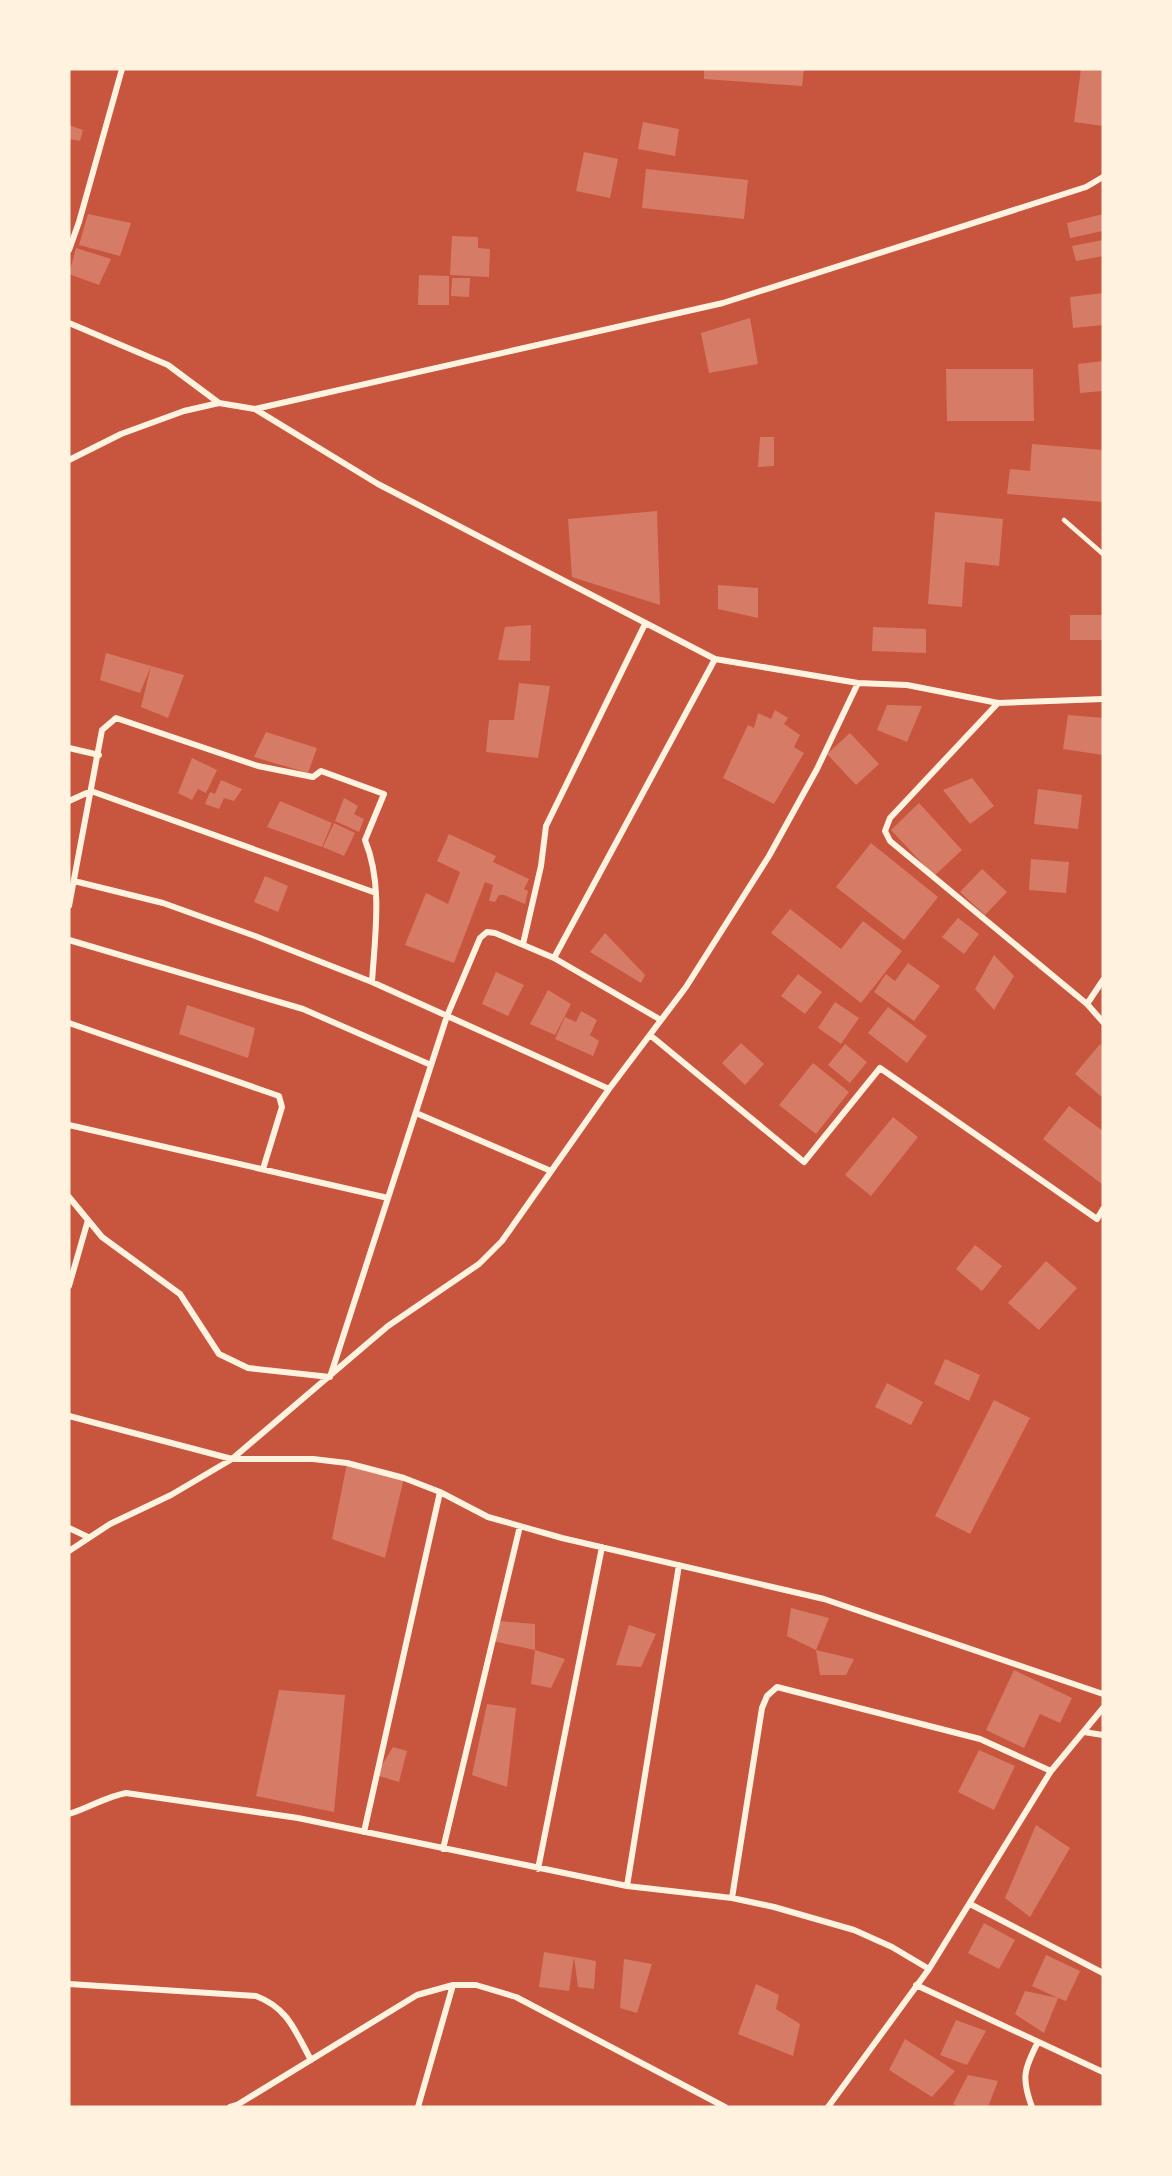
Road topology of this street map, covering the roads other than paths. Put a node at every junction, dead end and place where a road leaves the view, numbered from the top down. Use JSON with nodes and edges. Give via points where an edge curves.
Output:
{"nodes":[{"id":1,"x":122,"y":69,"type":"edge"},
{"id":2,"x":1103,"y":177,"type":"edge"},
{"id":3,"x":69,"y":250,"type":"edge"},
{"id":4,"x":69,"y":323,"type":"edge"},
{"id":5,"x":219,"y":403,"type":"junction"},
{"id":6,"x":255,"y":409,"type":"junction"},
{"id":7,"x":69,"y":460,"type":"edge"},
{"id":8,"x":1064,"y":520,"type":"dead end"},
{"id":9,"x":1103,"y":554,"type":"edge"},
{"id":10,"x":645,"y":624,"type":"junction"},
{"id":11,"x":715,"y":659,"type":"junction"},
{"id":12,"x":858,"y":682,"type":"junction"},
{"id":13,"x":1103,"y":699,"type":"edge"},
{"id":14,"x":998,"y":703,"type":"junction"},
{"id":15,"x":69,"y":748,"type":"edge"},
{"id":16,"x":99,"y":755,"type":"junction"},
{"id":17,"x":92,"y":791,"type":"junction"},
{"id":18,"x":69,"y":801,"type":"edge"},
{"id":19,"x":74,"y":881,"type":"junction"},
{"id":20,"x":376,"y":894,"type":"junction"},
{"id":21,"x":69,"y":906,"type":"edge"},
{"id":22,"x":69,"y":940,"type":"edge"},
{"id":23,"x":523,"y":944,"type":"junction"},
{"id":24,"x":554,"y":958,"type":"junction"},
{"id":25,"x":1103,"y":980,"type":"edge"},
{"id":26,"x":372,"y":982,"type":"junction"},
{"id":27,"x":1087,"y":1004,"type":"junction"},
{"id":28,"x":447,"y":1016,"type":"junction"},
{"id":29,"x":661,"y":1020,"type":"junction"},
{"id":30,"x":1103,"y":1022,"type":"edge"},
{"id":31,"x":69,"y":1023,"type":"edge"},
{"id":32,"x":650,"y":1035,"type":"junction"},
{"id":33,"x":431,"y":1065,"type":"junction"},
{"id":34,"x":609,"y":1089,"type":"junction"},
{"id":35,"x":416,"y":1113,"type":"junction"},
{"id":36,"x":69,"y":1125,"type":"edge"},
{"id":37,"x":263,"y":1168,"type":"junction"},
{"id":38,"x":551,"y":1171,"type":"junction"},
{"id":39,"x":69,"y":1197,"type":"edge"},
{"id":40,"x":388,"y":1198,"type":"junction"},
{"id":41,"x":1103,"y":1209,"type":"edge"},
{"id":42,"x":88,"y":1220,"type":"junction"},
{"id":43,"x":69,"y":1286,"type":"edge"},
{"id":44,"x":330,"y":1377,"type":"junction"},
{"id":45,"x":69,"y":1416,"type":"edge"},
{"id":46,"x":232,"y":1459,"type":"junction"},
{"id":47,"x":440,"y":1492,"type":"junction"},
{"id":48,"x":520,"y":1526,"type":"junction"},
{"id":49,"x":69,"y":1528,"type":"edge"},
{"id":50,"x":88,"y":1537,"type":"junction"},
{"id":51,"x":602,"y":1547,"type":"junction"},
{"id":52,"x":69,"y":1551,"type":"edge"},
{"id":53,"x":679,"y":1565,"type":"junction"},
{"id":54,"x":1103,"y":1694,"type":"edge"},
{"id":55,"x":1103,"y":1708,"type":"edge"},
{"id":56,"x":1084,"y":1732,"type":"junction"},
{"id":57,"x":1103,"y":1735,"type":"edge"},
{"id":58,"x":1051,"y":1771,"type":"junction"},
{"id":59,"x":69,"y":1814,"type":"edge"},
{"id":60,"x":364,"y":1832,"type":"junction"},
{"id":61,"x":443,"y":1849,"type":"junction"},
{"id":62,"x":538,"y":1869,"type":"junction"},
{"id":63,"x":627,"y":1886,"type":"junction"},
{"id":64,"x":732,"y":1898,"type":"junction"},
{"id":65,"x":970,"y":1904,"type":"junction"},
{"id":66,"x":928,"y":1969,"type":"junction"},
{"id":67,"x":1103,"y":1973,"type":"edge"},
{"id":68,"x":69,"y":1984,"type":"edge"},
{"id":69,"x":453,"y":1985,"type":"junction"},
{"id":70,"x":916,"y":1985,"type":"junction"},
{"id":71,"x":1038,"y":2042,"type":"junction"},
{"id":72,"x":311,"y":2060,"type":"junction"},
{"id":73,"x":1103,"y":2072,"type":"edge"},
{"id":74,"x":230,"y":2107,"type":"edge"},
{"id":75,"x":418,"y":2107,"type":"edge"},
{"id":76,"x":725,"y":2107,"type":"edge"},
{"id":77,"x":828,"y":2107,"type":"edge"},
{"id":78,"x":1032,"y":2107,"type":"edge"}],
"edges":[{"from":1,"to":3,"type":"street"},
{"from":2,"to":6,"type":"street","via":[[1086,187],[723,303]]},
{"from":4,"to":5,"type":"street","via":[[168,365]]},
{"from":5,"to":6,"type":"street"},
{"from":5,"to":7,"type":"street","via":[[121,434]]},
{"from":6,"to":10,"type":"street","via":[[378,484]]},
{"from":8,"to":9,"type":"lane"},
{"from":10,"to":11,"type":"street"},
{"from":10,"to":23,"type":"street","via":[[546,826]]},
{"from":11,"to":12,"type":"street"},
{"from":11,"to":24,"type":"street"},
{"from":12,"to":14,"type":"street","via":[[907,685]]},
{"from":12,"to":29,"type":"street","via":[[817,769],[769,856]]},
{"from":13,"to":14,"type":"street"},
{"from":14,"to":27,"type":"street","via":[[890,818],[885,831],[890,841]]},
{"from":15,"to":16,"type":"street"},
{"from":16,"to":17,"type":"street"},
{"from":16,"to":20,"type":"street","via":[[102,730],[116,717],[258,766],[313,777],[321,771],[384,794],[365,840],[374,861]]},
{"from":17,"to":18,"type":"street"},
{"from":17,"to":19,"type":"street"},
{"from":17,"to":20,"type":"street"},
{"from":19,"to":21,"type":"street"},
{"from":19,"to":26,"type":"street","via":[[163,903]]},
{"from":20,"to":26,"type":"street"},
{"from":22,"to":33,"type":"street","via":[[303,1009]]},
{"from":23,"to":24,"type":"street"},
{"from":23,"to":28,"type":"street","via":[[495,933],[487,932],[480,938]]},
{"from":24,"to":29,"type":"street"},
{"from":25,"to":27,"type":"street"},
{"from":26,"to":28,"type":"street"},
{"from":27,"to":30,"type":"street"},
{"from":28,"to":33,"type":"street"},
{"from":28,"to":34,"type":"street"},
{"from":29,"to":32,"type":"street"},
{"from":31,"to":37,"type":"street","via":[[279,1096],[282,1107]]},
{"from":32,"to":34,"type":"street"},
{"from":32,"to":41,"type":"street","via":[[804,1162],[880,1068],[1097,1219]]},
{"from":33,"to":35,"type":"street"},
{"from":34,"to":38,"type":"street"},
{"from":35,"to":38,"type":"street"},
{"from":35,"to":40,"type":"street"},
{"from":36,"to":37,"type":"street"},
{"from":37,"to":40,"type":"street"},
{"from":38,"to":44,"type":"street","via":[[502,1241],[479,1264],[388,1326]]},
{"from":39,"to":42,"type":"street"},
{"from":40,"to":44,"type":"street"},
{"from":42,"to":43,"type":"street"},
{"from":42,"to":44,"type":"street","via":[[102,1237],[180,1294],[219,1354],[248,1368]]},
{"from":44,"to":46,"type":"street"},
{"from":45,"to":46,"type":"street"},
{"from":46,"to":47,"type":"street","via":[[347,1463]]},
{"from":46,"to":50,"type":"street"},
{"from":47,"to":48,"type":"street","via":[[488,1517]]},
{"from":47,"to":60,"type":"street"},
{"from":48,"to":51,"type":"street"},
{"from":48,"to":61,"type":"street"},
{"from":49,"to":50,"type":"street"},
{"from":50,"to":52,"type":"street"},
{"from":51,"to":53,"type":"street"},
{"from":51,"to":62,"type":"street"},
{"from":53,"to":54,"type":"street","via":[[824,1599]]},
{"from":53,"to":63,"type":"street"},
{"from":55,"to":56,"type":"street"},
{"from":56,"to":57,"type":"street"},
{"from":56,"to":58,"type":"street"},
{"from":58,"to":64,"type":"street","via":[[980,1739],[777,1687],[762,1708]]},
{"from":58,"to":65,"type":"street"},
{"from":59,"to":60,"type":"street","via":[[104,1797],[126,1793],[298,1818]]},
{"from":60,"to":61,"type":"street"},
{"from":61,"to":62,"type":"street"},
{"from":62,"to":63,"type":"street"},
{"from":63,"to":64,"type":"street"},
{"from":64,"to":66,"type":"street","via":[[854,1930]]},
{"from":65,"to":66,"type":"street"},
{"from":65,"to":67,"type":"street"},
{"from":66,"to":70,"type":"street"},
{"from":68,"to":72,"type":"street","via":[[255,1996],[273,2002],[290,2021]]},
{"from":69,"to":72,"type":"street","via":[[417,1995]]},
{"from":69,"to":75,"type":"street"},
{"from":69,"to":76,"type":"street","via":[[476,1985],[516,1997]]},
{"from":70,"to":71,"type":"street"},
{"from":70,"to":77,"type":"street"},
{"from":71,"to":73,"type":"street"},
{"from":71,"to":78,"type":"street","via":[[1024,2072]]},
{"from":72,"to":74,"type":"street"}]}
